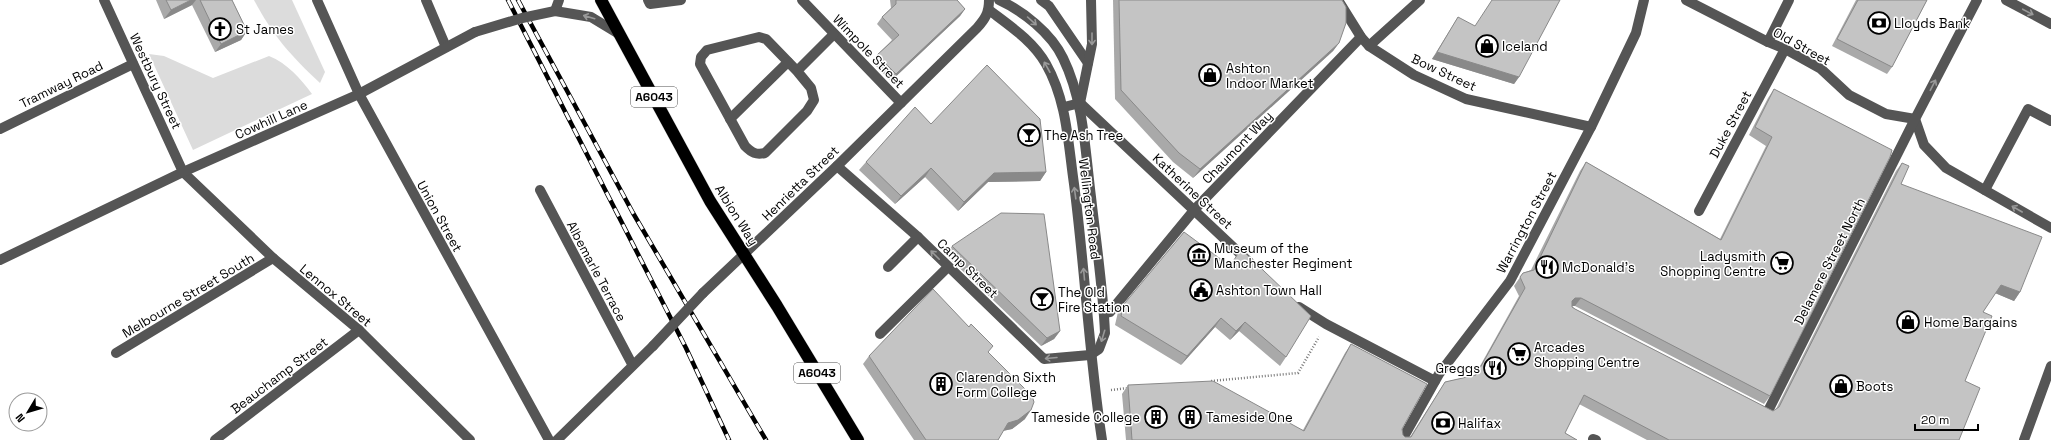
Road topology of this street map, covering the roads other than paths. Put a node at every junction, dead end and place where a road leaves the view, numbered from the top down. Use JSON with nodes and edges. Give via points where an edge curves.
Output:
{"nodes":[{"id":1,"x":104,"y":0,"type":"edge"},
{"id":2,"x":317,"y":0,"type":"edge"},
{"id":3,"x":426,"y":0,"type":"edge"},
{"id":4,"x":559,"y":0,"type":"edge"},
{"id":5,"x":601,"y":0,"type":"edge"},
{"id":6,"x":648,"y":0,"type":"edge"},
{"id":7,"x":681,"y":0,"type":"edge"},
{"id":8,"x":802,"y":0,"type":"edge"},
{"id":9,"x":999,"y":0,"type":"edge"},
{"id":10,"x":1041,"y":0,"type":"edge"},
{"id":11,"x":1091,"y":0,"type":"edge"},
{"id":12,"x":1338,"y":0,"type":"edge"},
{"id":13,"x":1420,"y":0,"type":"edge"},
{"id":14,"x":1644,"y":0,"type":"edge"},
{"id":15,"x":1686,"y":0,"type":"edge"},
{"id":16,"x":1977,"y":0,"type":"edge"},
{"id":17,"x":2006,"y":0,"type":"edge"},
{"id":18,"x":666,"y":1,"type":"edge"},
{"id":19,"x":1787,"y":3,"type":"edge"},
{"id":20,"x":989,"y":5,"type":"edge"},
{"id":21,"x":555,"y":11,"type":"junction"},
{"id":22,"x":2051,"y":24,"type":"edge"},
{"id":23,"x":619,"y":34,"type":"junction"},
{"id":24,"x":834,"y":34,"type":"junction"},
{"id":25,"x":1361,"y":37,"type":"junction"},
{"id":26,"x":1768,"y":42,"type":"junction"},
{"id":27,"x":1369,"y":46,"type":"junction"},
{"id":28,"x":446,"y":47,"type":"junction"},
{"id":29,"x":1785,"y":48,"type":"junction"},
{"id":30,"x":788,"y":62,"type":"junction"},
{"id":31,"x":1088,"y":63,"type":"junction"},
{"id":32,"x":133,"y":64,"type":"junction"},
{"id":33,"x":797,"y":71,"type":"junction"},
{"id":34,"x":358,"y":94,"type":"junction"},
{"id":35,"x":901,"y":103,"type":"junction"},
{"id":36,"x":1080,"y":103,"type":"junction"},
{"id":37,"x":1064,"y":107,"type":"junction"},
{"id":38,"x":730,"y":119,"type":"junction"},
{"id":39,"x":1915,"y":119,"type":"junction"},
{"id":40,"x":2051,"y":122,"type":"edge"},
{"id":41,"x":1591,"y":127,"type":"junction"},
{"id":42,"x":0,"y":129,"type":"edge"},
{"id":43,"x":837,"y":166,"type":"junction"},
{"id":44,"x":184,"y":172,"type":"junction"},
{"id":45,"x":540,"y":190,"type":"dead end"},
{"id":46,"x":1985,"y":190,"type":"junction"},
{"id":47,"x":1194,"y":209,"type":"junction"},
{"id":48,"x":1699,"y":211,"type":"dead end"},
{"id":49,"x":2051,"y":228,"type":"edge"},
{"id":50,"x":918,"y":237,"type":"junction"},
{"id":51,"x":744,"y":253,"type":"junction"},
{"id":52,"x":273,"y":258,"type":"junction"},
{"id":53,"x":0,"y":260,"type":"edge"},
{"id":54,"x":888,"y":267,"type":"dead end"},
{"id":55,"x":948,"y":267,"type":"junction"},
{"id":56,"x":1258,"y":270,"type":"edge"},
{"id":57,"x":1292,"y":303,"type":"edge"},
{"id":58,"x":1104,"y":313,"type":"junction"},
{"id":59,"x":359,"y":330,"type":"junction"},
{"id":60,"x":880,"y":334,"type":"dead end"},
{"id":61,"x":116,"y":353,"type":"dead end"},
{"id":62,"x":1090,"y":355,"type":"junction"},
{"id":63,"x":632,"y":364,"type":"junction"},
{"id":64,"x":2051,"y":366,"type":"edge"},
{"id":65,"x":1435,"y":381,"type":"junction"},
{"id":66,"x":1753,"y":406,"type":"edge"},
{"id":67,"x":215,"y":440,"type":"edge"},
{"id":68,"x":470,"y":440,"type":"edge"},
{"id":69,"x":549,"y":440,"type":"edge"},
{"id":70,"x":557,"y":440,"type":"edge"},
{"id":71,"x":858,"y":440,"type":"edge"},
{"id":72,"x":1102,"y":440,"type":"edge"},
{"id":73,"x":1402,"y":440,"type":"edge"},
{"id":74,"x":2024,"y":440,"type":"edge"}],
"edges":[{"from":1,"to":32,"type":"street","name":"Westbury Street"},
{"from":2,"to":34,"type":"street","name":"Union Street"},
{"from":3,"to":28,"type":"street"},
{"from":4,"to":21,"type":"street"},
{"from":5,"to":23,"type":"highway","name":"Albion Way","number":"A6043"},
{"from":6,"to":18,"type":"street","via":[[650,4]]},
{"from":7,"to":18,"type":"street"},
{"from":8,"to":24,"type":"street","name":"Wimpole Street"},
{"from":9,"to":36,"type":"street","one_way":true,"via":[[1015,7],[1033,21],[1050,41],[1063,58]]},
{"from":10,"to":31,"type":"street","via":[[1049,6]]},
{"from":11,"to":31,"type":"street","one_way":true,"via":[[1092,44]]},
{"from":12,"to":25,"type":"street","name":"Bow Street"},
{"from":13,"to":27,"type":"street"},
{"from":14,"to":41,"type":"street","name":"Warrington Street","via":[[1636,33]]},
{"from":15,"to":26,"type":"street","name":"Old Street"},
{"from":39,"to":16,"type":"street","name":"Delamere Street North","one_way":true},
{"from":17,"to":22,"type":"street","one_way":true},
{"from":19,"to":26,"type":"street"},
{"from":20,"to":35,"type":"street","name":"Henrietta Street","via":[[985,19],[977,28]]},
{"from":37,"to":20,"type":"street","name":"Wellington Road","one_way":true,"via":[[1055,82],[1038,53]]},
{"from":23,"to":21,"type":"street","name":"Cowhill Lane","one_way":true,"via":[[592,17]]},
{"from":21,"to":28,"type":"street","name":"Cowhill Lane","bridge":true,"via":[[475,32]]},
{"from":23,"to":51,"type":"highway","name":"Albion Way","number":"A6043","via":[[710,201]]},
{"from":24,"to":33,"type":"street"},
{"from":24,"to":35,"type":"street","name":"Wimpole Street"},
{"from":25,"to":27,"type":"street","name":"Bow Street"},
{"from":25,"to":47,"type":"street","name":"Chaumont Way"},
{"from":26,"to":29,"type":"street","name":"Old Street"},
{"from":27,"to":41,"type":"street","name":"Bow Street","via":[[1414,75],[1466,99]]},
{"from":28,"to":34,"type":"street","name":"Cowhill Lane"},
{"from":29,"to":39,"type":"street","name":"Old Street","via":[[1821,69],[1849,95],[1886,114]]},
{"from":29,"to":48,"type":"street","name":"Duke Street"},
{"from":30,"to":33,"type":"street"},
{"from":30,"to":38,"type":"street"},
{"from":30,"to":38,"type":"street","via":[[766,38],[759,37],[707,50],[701,57],[700,64]]},
{"from":31,"to":36,"type":"street"},
{"from":32,"to":42,"type":"street","name":"Tramway Road"},
{"from":32,"to":44,"type":"street","name":"Westbury Street"},
{"from":33,"to":38,"type":"street","via":[[811,88],[814,100],[765,153],[757,155],[751,152]]},
{"from":34,"to":44,"type":"street","name":"Cowhill Lane"},
{"from":34,"to":69,"type":"street","name":"Union Street"},
{"from":35,"to":43,"type":"street","name":"Henrietta Street"},
{"from":36,"to":37,"type":"street"},
{"from":36,"to":47,"type":"street","name":"Katherine Street"},
{"from":36,"to":58,"type":"street","name":"Wellington Road"},
{"from":62,"to":37,"type":"street","name":"Wellington Road","one_way":true,"via":[[1080,232]]},
{"from":39,"to":46,"type":"street","via":[[1924,145],[1946,168]]},
{"from":39,"to":66,"type":"street","name":"Delamere Street North","via":[[1767,413]]},
{"from":40,"to":46,"type":"street","via":[[2028,109]]},
{"from":41,"to":65,"type":"street","name":"Warrington Street","via":[[1510,281]]},
{"from":43,"to":50,"type":"street","name":"Camp Street"},
{"from":43,"to":51,"type":"street","name":"Henrietta Street"},
{"from":44,"to":52,"type":"street","name":"Lennox Street"},
{"from":44,"to":53,"type":"street","name":"Cowhill Lane"},
{"from":45,"to":63,"type":"street","name":"Albemarle Terrace"},
{"from":49,"to":46,"type":"street","one_way":true},
{"from":47,"to":56,"type":"street","name":"Katherine Street"},
{"from":47,"to":58,"type":"street","name":"Chaumont Way","via":[[1110,312]]},
{"from":50,"to":54,"type":"street"},
{"from":55,"to":50,"type":"street","name":"Camp Street","one_way":true},
{"from":51,"to":63,"type":"street","name":"Henrietta Street","bridge":true},
{"from":51,"to":71,"type":"highway","name":"Albion Way","number":"A6043"},
{"from":52,"to":59,"type":"street","name":"Lennox Street"},
{"from":52,"to":61,"type":"street","name":"Melbourne Street South"},
{"from":55,"to":60,"type":"street"},
{"from":62,"to":55,"type":"street","name":"Camp Street","one_way":true,"via":[[1044,359]]},
{"from":57,"to":65,"type":"street","via":[[1326,324]]},
{"from":58,"to":62,"type":"street","name":"Wellington Road","one_way":true,"via":[[1105,332],[1099,349]]},
{"from":59,"to":67,"type":"street","name":"Beauchamp Street"},
{"from":59,"to":68,"type":"street","name":"Lennox Street"},
{"from":62,"to":72,"type":"street","name":"Wellington Road"},
{"from":63,"to":70,"type":"street","name":"Henrietta Street"},
{"from":64,"to":74,"type":"street"},
{"from":65,"to":73,"type":"street","name":"Warrington Street"}]}
